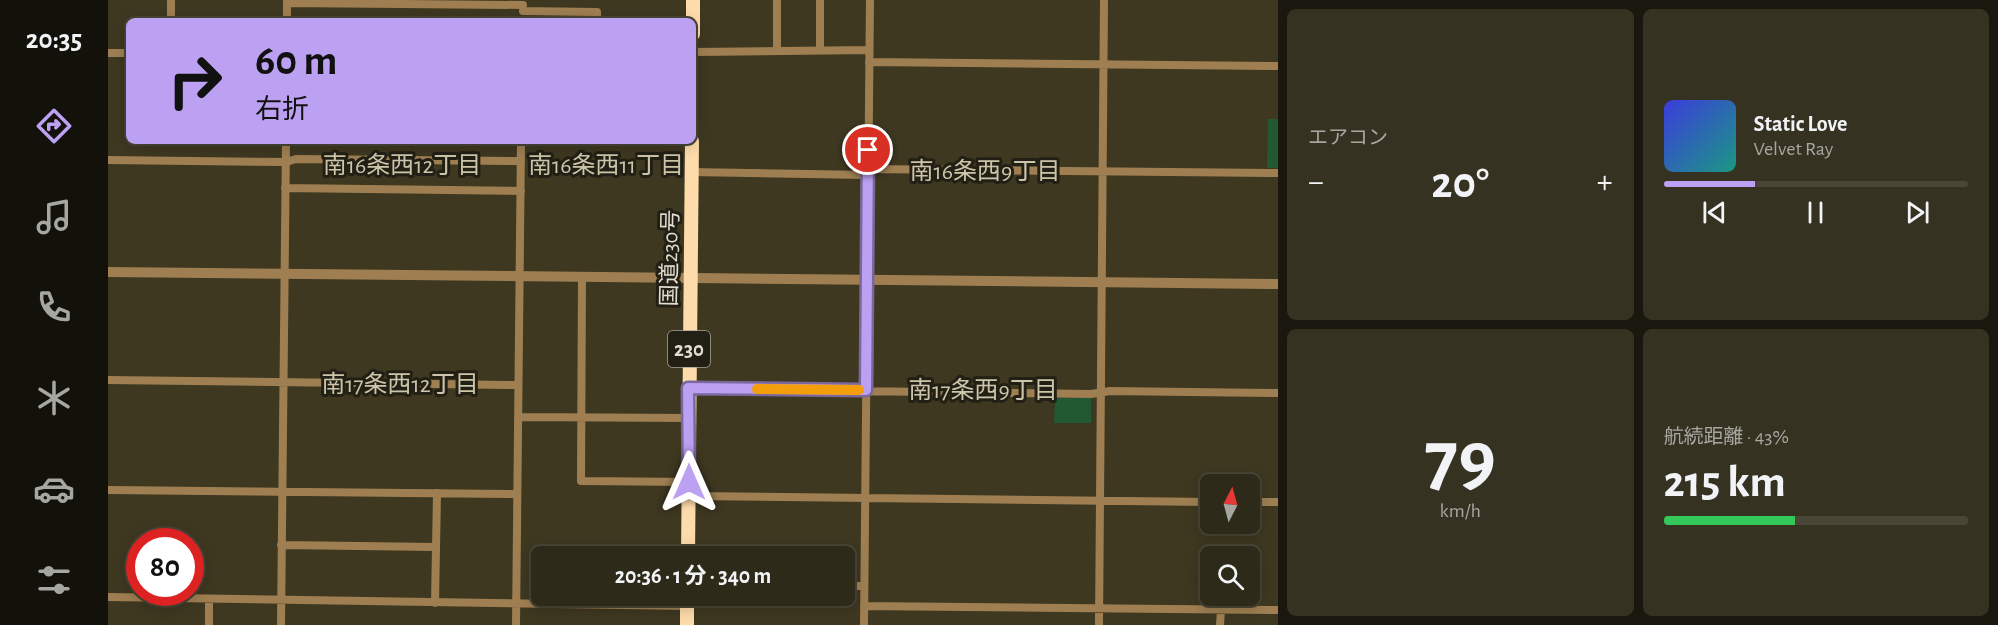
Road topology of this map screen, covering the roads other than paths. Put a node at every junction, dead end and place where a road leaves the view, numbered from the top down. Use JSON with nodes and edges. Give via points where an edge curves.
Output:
{"nodes":[{"id":1,"x":171,"y":0,"type":"edge"},
{"id":2,"x":693,"y":0,"type":"edge"},
{"id":3,"x":777,"y":0,"type":"edge"},
{"id":4,"x":820,"y":0,"type":"edge"},
{"id":5,"x":870,"y":0,"type":"edge"},
{"id":6,"x":1104,"y":0,"type":"edge"},
{"id":7,"x":287,"y":2,"type":"edge"},
{"id":8,"x":523,"y":5,"type":"edge"},
{"id":9,"x":171,"y":18,"type":"edge"},
{"id":10,"x":287,"y":18,"type":"edge"},
{"id":11,"x":597,"y":18,"type":"edge"},
{"id":12,"x":693,"y":18,"type":"edge"},
{"id":13,"x":820,"y":50,"type":"junction"},
{"id":14,"x":869,"y":50,"type":"junction"},
{"id":15,"x":777,"y":51,"type":"junction"},
{"id":16,"x":696,"y":52,"type":"edge"},
{"id":17,"x":108,"y":53,"type":"edge"},
{"id":18,"x":126,"y":53,"type":"edge"},
{"id":19,"x":869,"y":62,"type":"junction"},
{"id":20,"x":1104,"y":64,"type":"junction"},
{"id":21,"x":1278,"y":66,"type":"edge"},
{"id":22,"x":286,"y":144,"type":"edge"},
{"id":23,"x":521,"y":144,"type":"edge"},
{"id":24,"x":692,"y":144,"type":"edge"},
{"id":25,"x":108,"y":160,"type":"edge"},
{"id":26,"x":521,"y":161,"type":"junction"},
{"id":27,"x":285,"y":162,"type":"junction"},
{"id":28,"x":1103,"y":171,"type":"junction"},
{"id":29,"x":691,"y":172,"type":"junction"},
{"id":30,"x":868,"y":172,"type":"junction"},
{"id":31,"x":1278,"y":173,"type":"edge"},
{"id":32,"x":285,"y":188,"type":"junction"},
{"id":33,"x":521,"y":191,"type":"junction"},
{"id":34,"x":108,"y":272,"type":"edge"},
{"id":35,"x":284,"y":273,"type":"junction"},
{"id":36,"x":520,"y":275,"type":"junction"},
{"id":37,"x":582,"y":276,"type":"junction"},
{"id":38,"x":690,"y":277,"type":"junction"},
{"id":39,"x":866,"y":280,"type":"junction"},
{"id":40,"x":1102,"y":282,"type":"junction"},
{"id":41,"x":1278,"y":284,"type":"edge"},
{"id":42,"x":108,"y":380,"type":"edge"},
{"id":43,"x":283,"y":382,"type":"junction"},
{"id":44,"x":518,"y":385,"type":"junction"},
{"id":45,"x":688,"y":388,"type":"junction"},
{"id":46,"x":866,"y":390,"type":"junction"},
{"id":47,"x":1101,"y":392,"type":"junction"},
{"id":48,"x":1278,"y":393,"type":"edge"},
{"id":49,"x":518,"y":417,"type":"junction"},
{"id":50,"x":581,"y":418,"type":"junction"},
{"id":51,"x":688,"y":418,"type":"junction"},
{"id":52,"x":689,"y":489,"type":"junction"},
{"id":53,"x":108,"y":490,"type":"edge"},
{"id":54,"x":282,"y":492,"type":"junction"},
{"id":55,"x":437,"y":493,"type":"junction"},
{"id":56,"x":517,"y":494,"type":"junction"},
{"id":57,"x":865,"y":498,"type":"junction"},
{"id":58,"x":1100,"y":500,"type":"junction"},
{"id":59,"x":1200,"y":502,"type":"edge"},
{"id":60,"x":1260,"y":502,"type":"edge"},
{"id":61,"x":1278,"y":502,"type":"edge"},
{"id":62,"x":282,"y":544,"type":"junction"},
{"id":63,"x":688,"y":546,"type":"edge"},
{"id":64,"x":436,"y":547,"type":"junction"},
{"id":65,"x":855,"y":586,"type":"edge"},
{"id":66,"x":864,"y":586,"type":"junction"},
{"id":67,"x":108,"y":597,"type":"edge"},
{"id":68,"x":209,"y":599,"type":"junction"},
{"id":69,"x":281,"y":600,"type":"junction"},
{"id":70,"x":435,"y":603,"type":"junction"},
{"id":71,"x":516,"y":604,"type":"junction"},
{"id":72,"x":531,"y":604,"type":"edge"},
{"id":73,"x":687,"y":606,"type":"edge"},
{"id":74,"x":864,"y":606,"type":"junction"},
{"id":75,"x":1099,"y":608,"type":"junction"},
{"id":76,"x":1221,"y":610,"type":"junction"},
{"id":77,"x":1278,"y":610,"type":"edge"},
{"id":78,"x":209,"y":625,"type":"edge"},
{"id":79,"x":281,"y":625,"type":"edge"},
{"id":80,"x":516,"y":625,"type":"edge"},
{"id":81,"x":687,"y":625,"type":"edge"},
{"id":82,"x":864,"y":625,"type":"edge"},
{"id":83,"x":1099,"y":625,"type":"edge"},
{"id":84,"x":1220,"y":625,"type":"edge"}],
"edges":[{"from":1,"to":9,"type":"street"},
{"from":2,"to":12,"type":"highway"},
{"from":3,"to":15,"type":"street"},
{"from":4,"to":13,"type":"street"},
{"from":5,"to":14,"type":"street"},
{"from":6,"to":20,"type":"street"},
{"from":7,"to":8,"type":"street"},
{"from":7,"to":10,"type":"street"},
{"from":8,"to":11,"type":"street","via":[[597,12]]},
{"from":13,"to":14,"type":"street"},
{"from":13,"to":15,"type":"street"},
{"from":14,"to":19,"type":"street"},
{"from":15,"to":16,"type":"street"},
{"from":17,"to":18,"type":"street"},
{"from":19,"to":20,"type":"street"},
{"from":19,"to":30,"type":"street"},
{"from":20,"to":21,"type":"street"},
{"from":20,"to":28,"type":"street"},
{"from":22,"to":27,"type":"street"},
{"from":23,"to":26,"type":"street"},
{"from":24,"to":29,"type":"highway","name":"国道230号","number":"230"},
{"from":25,"to":27,"type":"street"},
{"from":26,"to":27,"type":"street"},
{"from":26,"to":33,"type":"street"},
{"from":27,"to":32,"type":"street"},
{"from":28,"to":30,"type":"street"},
{"from":28,"to":31,"type":"street"},
{"from":28,"to":40,"type":"street"},
{"from":29,"to":30,"type":"street"},
{"from":29,"to":38,"type":"highway","name":"国道230号","number":"230"},
{"from":30,"to":39,"type":"street"},
{"from":32,"to":33,"type":"street"},
{"from":32,"to":35,"type":"street"},
{"from":33,"to":36,"type":"street"},
{"from":34,"to":35,"type":"street"},
{"from":35,"to":36,"type":"street"},
{"from":35,"to":43,"type":"street"},
{"from":36,"to":37,"type":"street"},
{"from":36,"to":44,"type":"street"},
{"from":37,"to":38,"type":"street"},
{"from":37,"to":50,"type":"street"},
{"from":38,"to":39,"type":"street"},
{"from":38,"to":45,"type":"highway","name":"国道230号","number":"230"},
{"from":39,"to":40,"type":"street"},
{"from":39,"to":46,"type":"street"},
{"from":40,"to":41,"type":"street"},
{"from":40,"to":47,"type":"street"},
{"from":42,"to":43,"type":"street"},
{"from":43,"to":44,"type":"street"},
{"from":43,"to":54,"type":"street"},
{"from":44,"to":49,"type":"street"},
{"from":45,"to":46,"type":"street"},
{"from":45,"to":51,"type":"highway","name":"国道230号","number":"230"},
{"from":46,"to":47,"type":"street"},
{"from":46,"to":57,"type":"street"},
{"from":47,"to":48,"type":"street"},
{"from":47,"to":58,"type":"street"},
{"from":49,"to":50,"type":"street"},
{"from":49,"to":56,"type":"street"},
{"from":50,"to":51,"type":"street"},
{"from":50,"to":52,"type":"street","via":[[581,481]]},
{"from":51,"to":52,"type":"highway","name":"国道230号","number":"230"},
{"from":52,"to":57,"type":"street"},
{"from":52,"to":63,"type":"highway","name":"国道230号","number":"230"},
{"from":53,"to":54,"type":"street"},
{"from":54,"to":55,"type":"street"},
{"from":54,"to":62,"type":"street"},
{"from":55,"to":56,"type":"street"},
{"from":55,"to":64,"type":"street"},
{"from":56,"to":71,"type":"street"},
{"from":57,"to":58,"type":"street"},
{"from":57,"to":66,"type":"street"},
{"from":58,"to":59,"type":"street"},
{"from":58,"to":75,"type":"street"},
{"from":60,"to":61,"type":"street"},
{"from":62,"to":64,"type":"street"},
{"from":62,"to":69,"type":"street"},
{"from":64,"to":70,"type":"street"},
{"from":65,"to":66,"type":"street"},
{"from":66,"to":74,"type":"street"},
{"from":67,"to":68,"type":"street"},
{"from":68,"to":69,"type":"street"},
{"from":68,"to":78,"type":"street"},
{"from":69,"to":70,"type":"street"},
{"from":69,"to":79,"type":"street"},
{"from":70,"to":71,"type":"street"},
{"from":71,"to":72,"type":"street"},
{"from":71,"to":80,"type":"street"},
{"from":73,"to":81,"type":"highway"},
{"from":74,"to":75,"type":"street"},
{"from":74,"to":82,"type":"street"},
{"from":75,"to":76,"type":"street"},
{"from":75,"to":83,"type":"street"},
{"from":76,"to":77,"type":"street"},
{"from":76,"to":84,"type":"street"}]}
